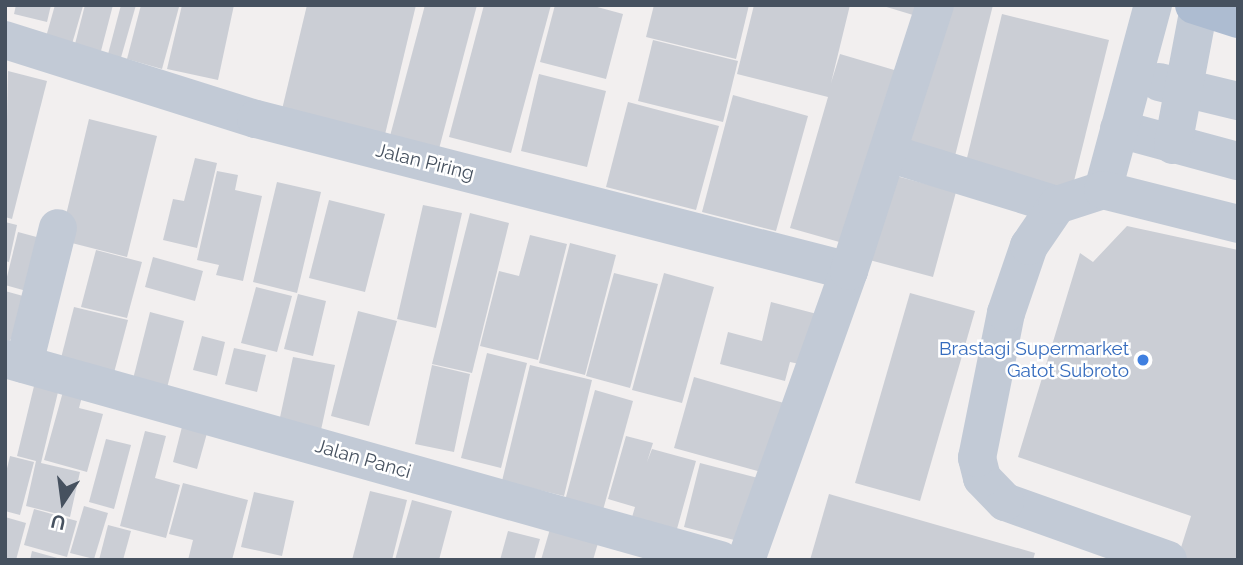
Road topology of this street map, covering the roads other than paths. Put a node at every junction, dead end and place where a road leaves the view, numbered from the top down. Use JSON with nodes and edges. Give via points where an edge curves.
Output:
{"nodes":[{"id":1,"x":935,"y":5,"type":"edge"},
{"id":2,"x":1153,"y":5,"type":"edge"},
{"id":3,"x":1196,"y":6,"type":"edge"},
{"id":4,"x":1238,"y":19,"type":"edge"},
{"id":5,"x":5,"y":40,"type":"edge"},
{"id":6,"x":1133,"y":76,"type":"junction"},
{"id":7,"x":1183,"y":88,"type":"junction"},
{"id":8,"x":1238,"y":101,"type":"edge"},
{"id":9,"x":1119,"y":130,"type":"junction"},
{"id":10,"x":1173,"y":145,"type":"junction"},
{"id":11,"x":888,"y":153,"type":"junction"},
{"id":12,"x":1238,"y":161,"type":"edge"},
{"id":13,"x":1102,"y":190,"type":"junction"},
{"id":14,"x":1057,"y":205,"type":"junction"},
{"id":15,"x":1238,"y":224,"type":"edge"},
{"id":16,"x":58,"y":228,"type":"dead end"},
{"id":17,"x":849,"y":271,"type":"junction"},
{"id":18,"x":14,"y":362,"type":"edge"},
{"id":19,"x":720,"y":560,"type":"edge"},
{"id":20,"x":746,"y":560,"type":"edge"},
{"id":21,"x":1168,"y":560,"type":"edge"}],
"edges":[{"from":1,"to":11,"type":"street"},
{"from":2,"to":6,"type":"street"},
{"from":3,"to":4,"type":"main road"},
{"from":3,"to":7,"type":"street"},
{"from":5,"to":17,"type":"street","name":"Jalan Piring","via":[[256,119]]},
{"from":6,"to":7,"type":"street"},
{"from":6,"to":9,"type":"street"},
{"from":7,"to":8,"type":"street"},
{"from":7,"to":10,"type":"street"},
{"from":9,"to":10,"type":"street"},
{"from":9,"to":13,"type":"street"},
{"from":10,"to":12,"type":"street"},
{"from":11,"to":14,"type":"street"},
{"from":11,"to":17,"type":"street"},
{"from":13,"to":14,"type":"street"},
{"from":13,"to":15,"type":"street"},
{"from":14,"to":21,"type":"street","via":[[1029,246],[1006,313],[978,458],[982,478],[1004,502]]},
{"from":16,"to":18,"type":"street"},
{"from":17,"to":20,"type":"street"},
{"from":18,"to":19,"type":"street","name":"Jalan Panci"}]}
